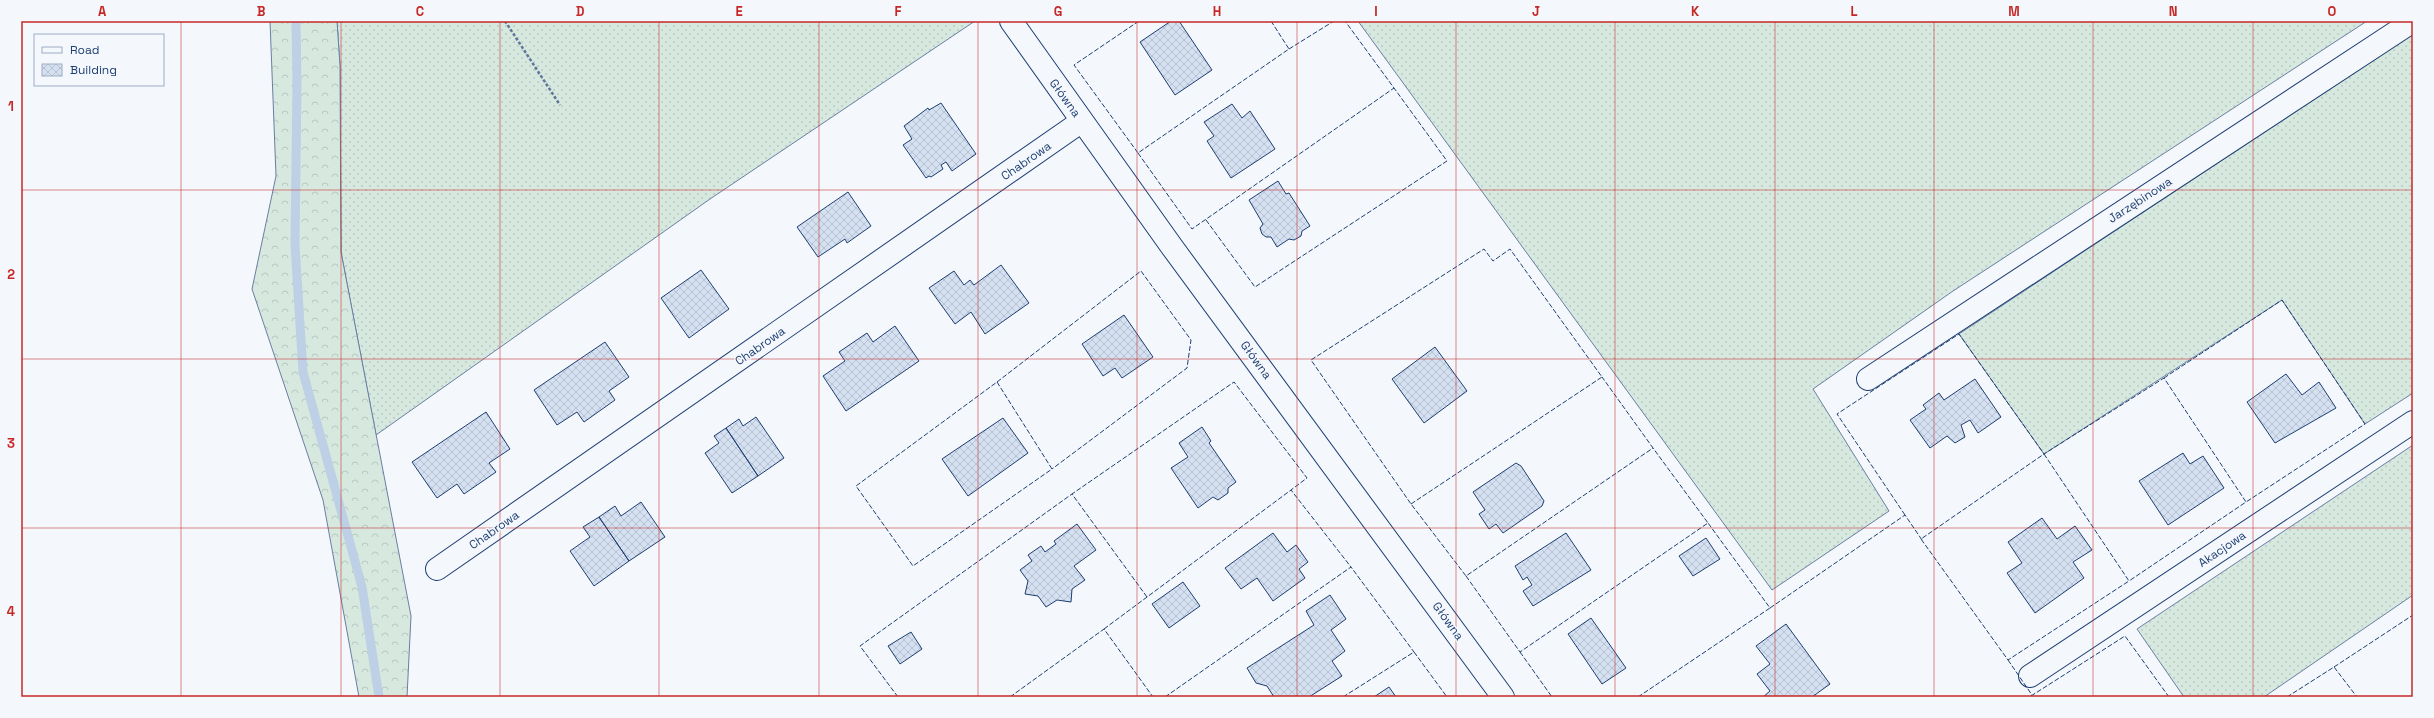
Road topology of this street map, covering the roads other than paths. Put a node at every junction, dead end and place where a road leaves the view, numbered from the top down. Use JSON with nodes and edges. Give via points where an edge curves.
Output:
{"nodes":[{"id":1,"x":1012,"y":21,"type":"edge"},
{"id":2,"x":2413,"y":21,"type":"edge"},
{"id":3,"x":1082,"y":121,"type":"junction"},
{"id":4,"x":1868,"y":379,"type":"dead end"},
{"id":5,"x":2413,"y":422,"type":"edge"},
{"id":6,"x":437,"y":569,"type":"dead end"},
{"id":7,"x":2030,"y":676,"type":"dead end"},
{"id":8,"x":1503,"y":697,"type":"edge"}],
"edges":[{"from":1,"to":3,"type":"street","name":"Główna"},
{"from":2,"to":4,"type":"street","name":"Jarzębinowa"},
{"from":3,"to":6,"type":"street","name":"Chabrowa"},
{"from":3,"to":8,"type":"street","name":"Główna"},
{"from":5,"to":7,"type":"street","name":"Akacjowa"}]}
